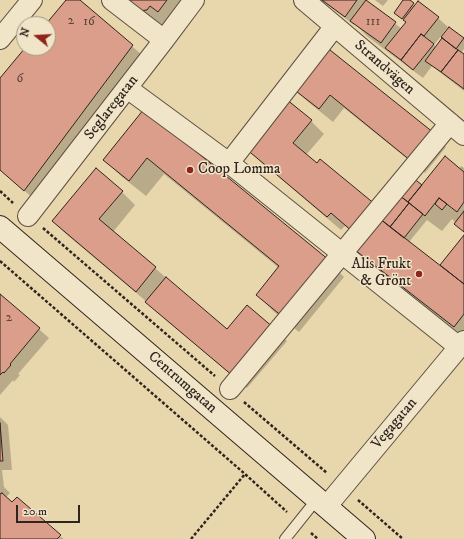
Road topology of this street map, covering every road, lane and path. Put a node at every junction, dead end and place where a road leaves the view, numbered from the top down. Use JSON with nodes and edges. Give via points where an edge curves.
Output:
{"nodes":[{"id":1,"x":32,"y":0,"type":"edge"},
{"id":2,"x":112,"y":0,"type":"edge"},
{"id":3,"x":194,"y":0,"type":"edge"},
{"id":4,"x":304,"y":0,"type":"edge"},
{"id":5,"x":335,"y":26,"type":"junction"},
{"id":6,"x":0,"y":39,"type":"edge"},
{"id":7,"x":164,"y":40,"type":"junction"},
{"id":8,"x":127,"y":88,"type":"junction"},
{"id":9,"x":457,"y":129,"type":"edge"},
{"id":10,"x":229,"y":163,"type":"junction"},
{"id":11,"x":0,"y":191,"type":"edge"},
{"id":12,"x":28,"y":216,"type":"junction"},
{"id":13,"x":0,"y":227,"type":"edge"},
{"id":14,"x":342,"y":254,"type":"junction"},
{"id":15,"x":0,"y":261,"type":"edge"},
{"id":16,"x":462,"y":344,"type":"edge"},
{"id":17,"x":230,"y":389,"type":"junction"},
{"id":18,"x":245,"y":474,"type":"junction"},
{"id":19,"x":342,"y":487,"type":"junction"},
{"id":20,"x":321,"y":503,"type":"junction"},
{"id":21,"x":298,"y":522,"type":"junction"},
{"id":22,"x":191,"y":539,"type":"edge"},
{"id":23,"x":285,"y":539,"type":"edge"},
{"id":24,"x":318,"y":539,"type":"edge"},
{"id":25,"x":364,"y":539,"type":"edge"},
{"id":26,"x":403,"y":539,"type":"edge"}],
"edges":[{"from":1,"to":6,"type":"street"},
{"from":2,"to":7,"type":"street"},
{"from":3,"to":7,"type":"street","name":"Seglaregatan"},
{"from":4,"to":5,"type":"street","name":"Strandvägen"},
{"from":5,"to":9,"type":"street","name":"Strandvägen"},
{"from":5,"to":10,"type":"street"},
{"from":7,"to":8,"type":"street","name":"Seglaregatan"},
{"from":8,"to":10,"type":"street"},
{"from":8,"to":12,"type":"street","name":"Seglaregatan"},
{"from":9,"to":14,"type":"street"},
{"from":10,"to":14,"type":"street"},
{"from":11,"to":12,"type":"path"},
{"from":12,"to":17,"type":"path"},
{"from":13,"to":20,"type":"street","name":"Centrumgatan"},
{"from":14,"to":16,"type":"street"},
{"from":14,"to":17,"type":"street"},
{"from":15,"to":18,"type":"path"},
{"from":16,"to":19,"type":"street","name":"Vegagatan"},
{"from":17,"to":19,"type":"path"},
{"from":18,"to":21,"type":"path"},
{"from":18,"to":22,"type":"path"},
{"from":19,"to":20,"type":"street","name":"Vegagatan"},
{"from":19,"to":26,"type":"path"},
{"from":20,"to":21,"type":"lane","name":"Vegagatan"},
{"from":20,"to":25,"type":"street","name":"Centrumgatan"},
{"from":21,"to":23,"type":"lane","name":"Vegagatan"},
{"from":21,"to":24,"type":"path"}]}
